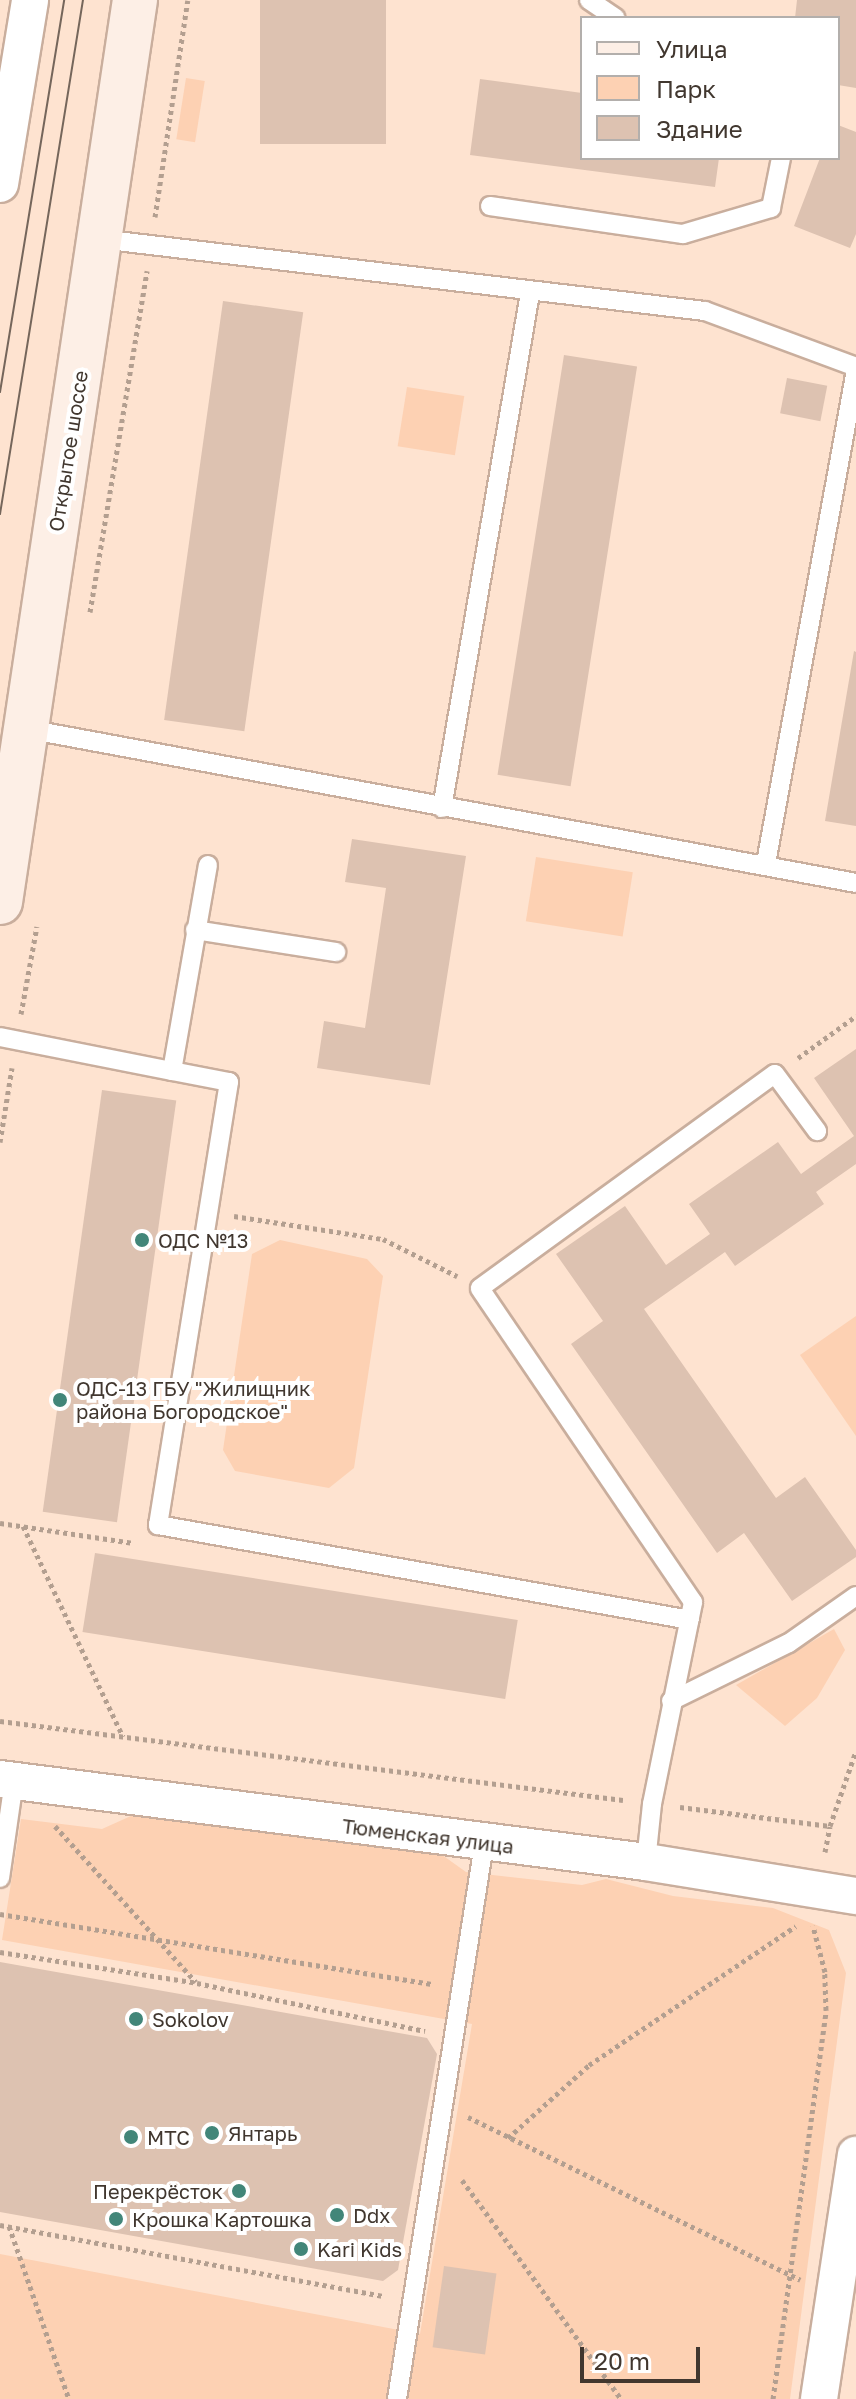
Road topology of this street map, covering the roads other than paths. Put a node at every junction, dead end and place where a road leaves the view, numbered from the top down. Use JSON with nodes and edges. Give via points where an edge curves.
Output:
{"nodes":[{"id":1,"x":30,"y":0,"type":"edge"},
{"id":2,"x":135,"y":0,"type":"edge"},
{"id":3,"x":589,"y":0,"type":"edge"},
{"id":4,"x":613,"y":16,"type":"edge"},
{"id":5,"x":781,"y":160,"type":"edge"},
{"id":6,"x":0,"y":184,"type":"edge"},
{"id":7,"x":490,"y":206,"type":"dead end"},
{"id":8,"x":100,"y":239,"type":"junction"},
{"id":9,"x":530,"y":293,"type":"junction"},
{"id":10,"x":856,"y":369,"type":"edge"},
{"id":11,"x":27,"y":729,"type":"junction"},
{"id":12,"x":442,"y":808,"type":"junction"},
{"id":13,"x":766,"y":863,"type":"junction"},
{"id":14,"x":208,"y":865,"type":"dead end"},
{"id":15,"x":856,"y":883,"type":"edge"},
{"id":16,"x":0,"y":902,"type":"edge"},
{"id":17,"x":195,"y":930,"type":"junction"},
{"id":18,"x":336,"y":952,"type":"dead end"},
{"id":19,"x":0,"y":1037,"type":"edge"},
{"id":20,"x":172,"y":1071,"type":"junction"},
{"id":21,"x":817,"y":1131,"type":"dead end"},
{"id":22,"x":856,"y":1596,"type":"edge"},
{"id":23,"x":690,"y":1620,"type":"junction"},
{"id":24,"x":671,"y":1701,"type":"junction"},
{"id":25,"x":7,"y":1780,"type":"edge"},
{"id":26,"x":484,"y":1844,"type":"junction"},
{"id":27,"x":646,"y":1862,"type":"junction"},
{"id":28,"x":0,"y":1878,"type":"edge"},
{"id":29,"x":856,"y":1896,"type":"edge"},
{"id":30,"x":856,"y":2155,"type":"edge"},
{"id":31,"x":397,"y":2399,"type":"edge"},
{"id":32,"x":819,"y":2399,"type":"edge"}],
"edges":[{"from":1,"to":6,"type":"street"},
{"from":2,"to":8,"type":"main road","name":"Открытое шоссе"},
{"from":3,"to":4,"type":"lane"},
{"from":5,"to":7,"type":"lane","via":[[771,208],[683,234]]},
{"from":8,"to":9,"type":"lane"},
{"from":8,"to":11,"type":"main road","name":"Открытое шоссе"},
{"from":9,"to":10,"type":"lane","via":[[705,311]]},
{"from":9,"to":12,"type":"lane"},
{"from":10,"to":13,"type":"lane"},
{"from":11,"to":12,"type":"lane"},
{"from":11,"to":16,"type":"main road","name":"Открытое шоссе"},
{"from":12,"to":13,"type":"lane"},
{"from":13,"to":15,"type":"lane"},
{"from":14,"to":17,"type":"lane"},
{"from":17,"to":18,"type":"lane"},
{"from":17,"to":20,"type":"lane"},
{"from":19,"to":20,"type":"lane"},
{"from":20,"to":23,"type":"lane","via":[[229,1082],[158,1525]]},
{"from":21,"to":23,"type":"lane","via":[[775,1074],[480,1288],[693,1602]]},
{"from":22,"to":24,"type":"lane","via":[[789,1643]]},
{"from":23,"to":24,"type":"lane"},
{"from":24,"to":27,"type":"lane"},
{"from":25,"to":26,"type":"street","name":"Тюменская улица"},
{"from":25,"to":28,"type":"lane"},
{"from":26,"to":27,"type":"street","name":"Тюменская улица"},
{"from":26,"to":31,"type":"lane"},
{"from":27,"to":29,"type":"street","name":"Тюменская улица"},
{"from":30,"to":32,"type":"street"}]}
